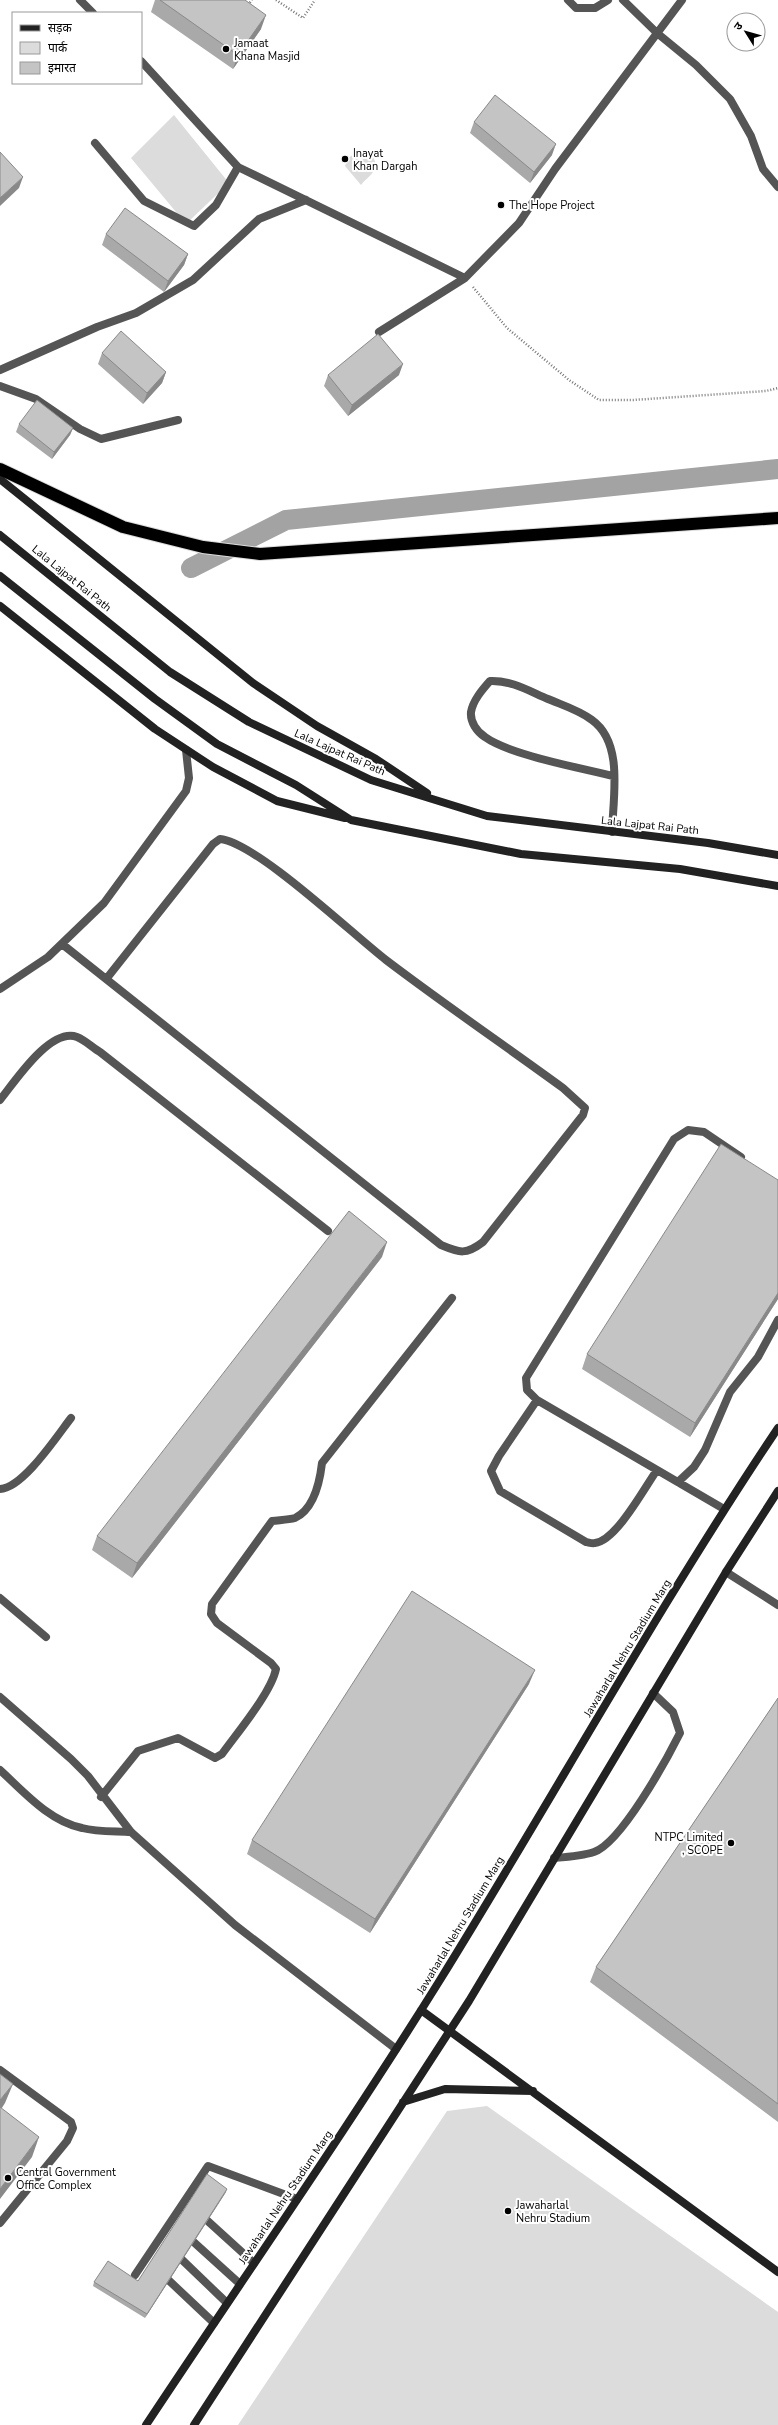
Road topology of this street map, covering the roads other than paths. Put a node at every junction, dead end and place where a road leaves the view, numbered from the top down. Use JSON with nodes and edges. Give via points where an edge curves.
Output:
{"nodes":[{"id":1,"x":80,"y":0,"type":"edge"},
{"id":2,"x":568,"y":0,"type":"edge"},
{"id":3,"x":608,"y":0,"type":"edge"},
{"id":4,"x":623,"y":0,"type":"edge"},
{"id":5,"x":682,"y":0,"type":"edge"},
{"id":6,"x":92,"y":12,"type":"edge"},
{"id":7,"x":657,"y":33,"type":"junction"},
{"id":8,"x":142,"y":62,"type":"edge"},
{"id":9,"x":95,"y":143,"type":"dead end"},
{"id":10,"x":238,"y":167,"type":"junction"},
{"id":11,"x":778,"y":188,"type":"edge"},
{"id":12,"x":306,"y":200,"type":"junction"},
{"id":13,"x":465,"y":278,"type":"junction"},
{"id":14,"x":379,"y":332,"type":"dead end"},
{"id":15,"x":0,"y":370,"type":"edge"},
{"id":16,"x":0,"y":386,"type":"edge"},
{"id":17,"x":178,"y":420,"type":"dead end"},
{"id":18,"x":0,"y":469,"type":"edge"},
{"id":19,"x":0,"y":479,"type":"edge"},
{"id":20,"x":778,"y":518,"type":"edge"},
{"id":21,"x":0,"y":535,"type":"edge"},
{"id":22,"x":0,"y":576,"type":"edge"},
{"id":23,"x":0,"y":606,"type":"edge"},
{"id":24,"x":186,"y":750,"type":"junction"},
{"id":25,"x":613,"y":776,"type":"junction"},
{"id":26,"x":434,"y":798,"type":"junction"},
{"id":27,"x":352,"y":820,"type":"junction"},
{"id":28,"x":612,"y":832,"type":"junction"},
{"id":29,"x":778,"y":854,"type":"edge"},
{"id":30,"x":778,"y":886,"type":"edge"},
{"id":31,"x":62,"y":944,"type":"junction"},
{"id":32,"x":107,"y":978,"type":"junction"},
{"id":33,"x":0,"y":989,"type":"edge"},
{"id":34,"x":0,"y":1100,"type":"edge"},
{"id":35,"x":747,"y":1161,"type":"edge"},
{"id":36,"x":328,"y":1232,"type":"dead end"},
{"id":37,"x":452,"y":1298,"type":"dead end"},
{"id":38,"x":778,"y":1320,"type":"edge"},
{"id":39,"x":537,"y":1400,"type":"junction"},
{"id":40,"x":71,"y":1418,"type":"dead end"},
{"id":41,"x":778,"y":1428,"type":"edge"},
{"id":42,"x":657,"y":1470,"type":"junction"},
{"id":43,"x":678,"y":1482,"type":"junction"},
{"id":44,"x":0,"y":1489,"type":"edge"},
{"id":45,"x":778,"y":1490,"type":"edge"},
{"id":46,"x":724,"y":1509,"type":"junction"},
{"id":47,"x":726,"y":1572,"type":"junction"},
{"id":48,"x":0,"y":1598,"type":"edge"},
{"id":49,"x":778,"y":1605,"type":"edge"},
{"id":50,"x":46,"y":1637,"type":"dead end"},
{"id":51,"x":654,"y":1693,"type":"junction"},
{"id":52,"x":0,"y":1697,"type":"edge"},
{"id":53,"x":0,"y":1770,"type":"edge"},
{"id":54,"x":101,"y":1797,"type":"junction"},
{"id":55,"x":131,"y":1832,"type":"junction"},
{"id":56,"x":554,"y":1858,"type":"junction"},
{"id":57,"x":421,"y":2010,"type":"junction"},
{"id":58,"x":451,"y":2031,"type":"junction"},
{"id":59,"x":396,"y":2049,"type":"junction"},
{"id":60,"x":0,"y":2070,"type":"edge"},
{"id":61,"x":533,"y":2091,"type":"junction"},
{"id":62,"x":403,"y":2102,"type":"junction"},
{"id":63,"x":296,"y":2199,"type":"junction"},
{"id":64,"x":185,"y":2200,"type":"junction"},
{"id":65,"x":0,"y":2223,"type":"edge"},
{"id":66,"x":176,"y":2226,"type":"junction"},
{"id":67,"x":165,"y":2244,"type":"junction"},
{"id":68,"x":254,"y":2263,"type":"junction"},
{"id":69,"x":151,"y":2264,"type":"junction"},
{"id":70,"x":778,"y":2272,"type":"edge"},
{"id":71,"x":135,"y":2275,"type":"dead end"},
{"id":72,"x":240,"y":2284,"type":"junction"},
{"id":73,"x":227,"y":2303,"type":"junction"},
{"id":74,"x":214,"y":2323,"type":"junction"},
{"id":75,"x":146,"y":2425,"type":"edge"},
{"id":76,"x":194,"y":2425,"type":"edge"}],
"edges":[{"from":1,"to":6,"type":"street"},
{"from":2,"to":3,"type":"street","via":[[576,8],[595,8]]},
{"from":4,"to":7,"type":"street"},
{"from":5,"to":7,"type":"street"},
{"from":7,"to":11,"type":"street","via":[[696,65],[730,99],[751,136],[762,169]]},
{"from":7,"to":13,"type":"street","via":[[555,169],[519,223]]},
{"from":8,"to":10,"type":"street"},
{"from":9,"to":10,"type":"street","via":[[144,201],[194,226],[216,205]]},
{"from":10,"to":12,"type":"street"},
{"from":12,"to":13,"type":"street"},
{"from":12,"to":15,"type":"street","via":[[259,219],[193,280],[136,313],[97,327]]},
{"from":13,"to":14,"type":"street"},
{"from":16,"to":17,"type":"street","via":[[36,399],[80,429],[101,439]]},
{"from":18,"to":20,"type":"highway","via":[[123,527],[204,547],[260,554]]},
{"from":19,"to":26,"type":"street","via":[[253,684],[317,726],[376,759]]},
{"from":21,"to":26,"type":"street","name":"Lala Lajpat Rai Path","via":[[170,672],[249,722],[371,780]]},
{"from":22,"to":27,"type":"street","via":[[155,699],[217,744],[296,785]]},
{"from":23,"to":24,"type":"street","via":[[155,729]]},
{"from":24,"to":27,"type":"street","via":[[213,768],[277,801]]},
{"from":24,"to":31,"type":"street","via":[[189,778],[186,791],[104,903]]},
{"from":25,"to":25,"type":"street","via":[[516,751],[485,738],[474,726],[471,712],[479,695],[490,680],[504,680],[592,720],[604,730],[612,745]]},
{"from":25,"to":28,"type":"street"},
{"from":26,"to":28,"type":"street","name":"Lala Lajpat Rai Path","via":[[487,816]]},
{"from":27,"to":30,"type":"street","via":[[521,854],[680,869]]},
{"from":28,"to":29,"type":"street","name":"Lala Lajpat Rai Path"},
{"from":31,"to":32,"type":"street"},
{"from":31,"to":33,"type":"street","via":[[48,957]]},
{"from":32,"to":32,"type":"street","via":[[441,1245],[459,1253],[473,1250],[483,1242],[583,1115],[585,1108],[563,1088],[385,959],[280,874],[242,846],[229,840],[220,839],[213,844]]},
{"from":34,"to":36,"type":"street","via":[[40,1051],[53,1041],[66,1036],[77,1037],[100,1052]]},
{"from":35,"to":39,"type":"street","via":[[704,1132],[688,1130],[674,1138],[526,1378],[526,1390]]},
{"from":37,"to":54,"type":"street","via":[[322,1462],[319,1486],[304,1510],[295,1518],[272,1521],[212,1604],[211,1614],[217,1623],[276,1669],[258,1702],[222,1754],[215,1758],[178,1738],[138,1750]]},
{"from":38,"to":43,"type":"street","via":[[758,1357],[730,1392],[705,1450],[694,1467]]},
{"from":39,"to":42,"type":"street"},
{"from":39,"to":42,"type":"street","via":[[498,1456],[491,1471],[493,1478],[500,1491],[586,1542],[595,1543],[606,1539],[616,1530]]},
{"from":40,"to":44,"type":"street","via":[[13,1486]]},
{"from":41,"to":46,"type":"street","name":"Jawaharlal Nehru Stadium Marg"},
{"from":42,"to":43,"type":"street"},
{"from":43,"to":46,"type":"street"},
{"from":45,"to":47,"type":"street"},
{"from":46,"to":57,"type":"street","name":"Jawaharlal Nehru Stadium Marg"},
{"from":47,"to":49,"type":"street"},
{"from":47,"to":51,"type":"street"},
{"from":48,"to":50,"type":"street"},
{"from":51,"to":56,"type":"street"},
{"from":51,"to":56,"type":"street","via":[[673,1712],[680,1733],[662,1769],[619,1832],[596,1852]]},
{"from":52,"to":54,"type":"street","via":[[71,1759],[88,1776]]},
{"from":53,"to":55,"type":"street","via":[[47,1812],[62,1821],[82,1828]]},
{"from":54,"to":55,"type":"street"},
{"from":55,"to":59,"type":"street","via":[[235,1925]]},
{"from":56,"to":58,"type":"street"},
{"from":57,"to":58,"type":"street"},
{"from":57,"to":59,"type":"street","name":"Jawaharlal Nehru Stadium Marg"},
{"from":58,"to":61,"type":"street"},
{"from":58,"to":62,"type":"street"},
{"from":59,"to":63,"type":"street","name":"Jawaharlal Nehru Stadium Marg"},
{"from":60,"to":65,"type":"street","via":[[71,2122],[73,2128],[69,2139]]},
{"from":61,"to":62,"type":"street","via":[[445,2089]]},
{"from":61,"to":70,"type":"street"},
{"from":62,"to":76,"type":"street"},
{"from":63,"to":64,"type":"street","via":[[208,2166]]},
{"from":63,"to":68,"type":"street","name":"Jawaharlal Nehru Stadium Marg"},
{"from":64,"to":66,"type":"street"},
{"from":64,"to":68,"type":"street"},
{"from":66,"to":67,"type":"street"},
{"from":66,"to":72,"type":"street"},
{"from":67,"to":69,"type":"street"},
{"from":67,"to":73,"type":"street"},
{"from":68,"to":72,"type":"street","name":"Jawaharlal Nehru Stadium Marg"},
{"from":69,"to":71,"type":"street"},
{"from":69,"to":74,"type":"street"},
{"from":72,"to":73,"type":"street","name":"Jawaharlal Nehru Stadium Marg"},
{"from":73,"to":74,"type":"street","name":"Jawaharlal Nehru Stadium Marg"},
{"from":74,"to":75,"type":"street","name":"Jawaharlal Nehru Stadium Marg"}]}
